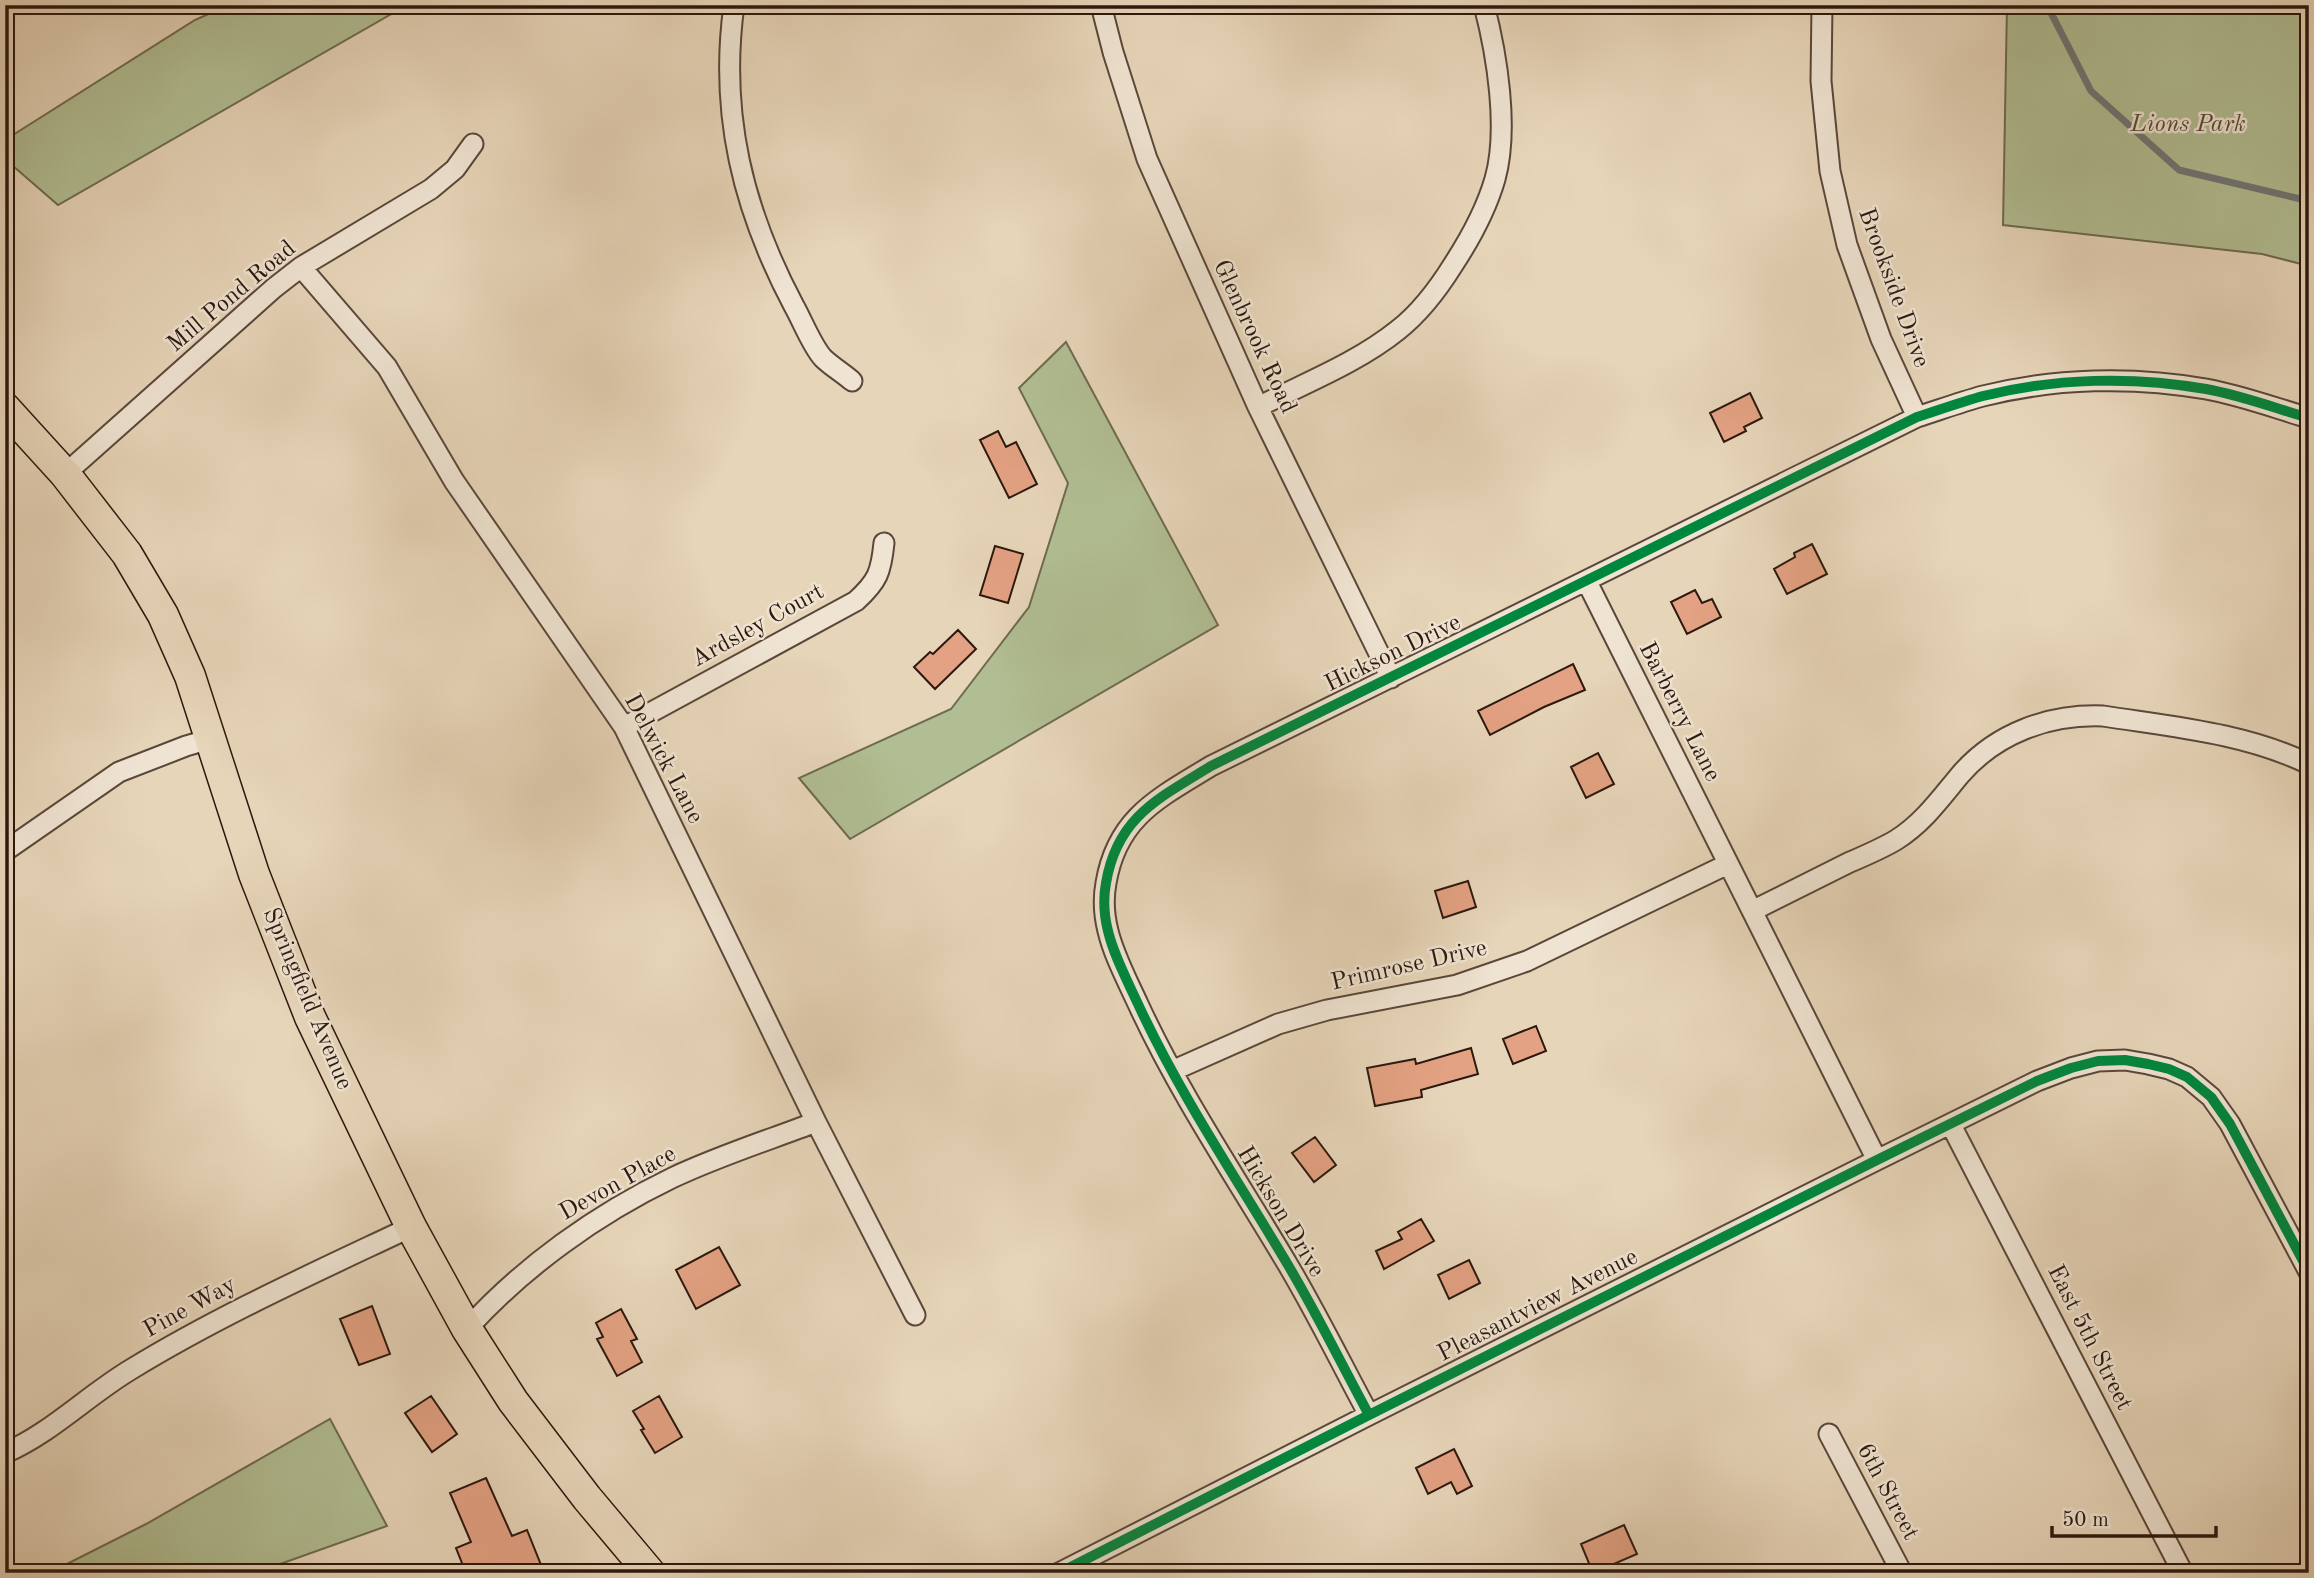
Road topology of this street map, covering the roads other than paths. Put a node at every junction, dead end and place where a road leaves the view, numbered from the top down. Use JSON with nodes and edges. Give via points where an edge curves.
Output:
{"nodes":[{"id":1,"x":734,"y":5,"type":"edge"},
{"id":2,"x":1101,"y":5,"type":"edge"},
{"id":3,"x":1484,"y":5,"type":"edge"},
{"id":4,"x":1822,"y":5,"type":"edge"},
{"id":5,"x":473,"y":144,"type":"dead end"},
{"id":6,"x":302,"y":267,"type":"junction"},
{"id":7,"x":852,"y":381,"type":"dead end"},
{"id":8,"x":1258,"y":407,"type":"junction"},
{"id":9,"x":5,"y":408,"type":"edge"},
{"id":10,"x":1917,"y":417,"type":"junction"},
{"id":11,"x":2309,"y":418,"type":"edge"},
{"id":12,"x":65,"y":474,"type":"junction"},
{"id":13,"x":884,"y":543,"type":"dead end"},
{"id":14,"x":1587,"y":582,"type":"junction"},
{"id":15,"x":1391,"y":678,"type":"junction"},
{"id":16,"x":624,"y":727,"type":"junction"},
{"id":17,"x":210,"y":739,"type":"junction"},
{"id":18,"x":2309,"y":764,"type":"edge"},
{"id":19,"x":5,"y":851,"type":"edge"},
{"id":20,"x":1728,"y":864,"type":"junction"},
{"id":21,"x":1752,"y":911,"type":"junction"},
{"id":22,"x":1172,"y":1071,"type":"junction"},
{"id":23,"x":816,"y":1122,"type":"junction"},
{"id":24,"x":1951,"y":1125,"type":"junction"},
{"id":25,"x":1877,"y":1160,"type":"junction"},
{"id":26,"x":411,"y":1227,"type":"junction"},
{"id":27,"x":2309,"y":1272,"type":"edge"},
{"id":28,"x":915,"y":1315,"type":"dead end"},
{"id":29,"x":467,"y":1328,"type":"junction"},
{"id":30,"x":1369,"y":1415,"type":"junction"},
{"id":31,"x":1829,"y":1434,"type":"dead end"},
{"id":32,"x":5,"y":1453,"type":"edge"},
{"id":33,"x":650,"y":1573,"type":"edge"},
{"id":34,"x":1059,"y":1573,"type":"edge"},
{"id":35,"x":1902,"y":1573,"type":"edge"},
{"id":36,"x":2183,"y":1573,"type":"edge"}],
"edges":[{"from":1,"to":7,"type":"street","via":[[729,77],[733,126],[755,221],[773,267],[821,357]]},
{"from":2,"to":8,"type":"street","name":"Glenbrook Road","via":[[1147,159]]},
{"from":3,"to":8,"type":"street","via":[[1499,84],[1501,137],[1495,178],[1464,248],[1425,305],[1399,330],[1370,350]]},
{"from":4,"to":10,"type":"street","name":"Brookside Drive","via":[[1821,81],[1830,171],[1847,245],[1881,339]]},
{"from":5,"to":6,"type":"street","name":"Mill Pond Road","via":[[455,169],[431,189]]},
{"from":6,"to":12,"type":"street","name":"Mill Pond Road"},
{"from":6,"to":16,"type":"street","name":"Delwick Lane","via":[[387,368],[461,491]]},
{"from":8,"to":15,"type":"street","name":"Glenbrook Road"},
{"from":9,"to":12,"type":"main road","name":"Springfield Avenue"},
{"from":10,"to":11,"type":"street","name":"Hickson Drive","via":[[1982,396],[2095,381],[2208,389]]},
{"from":10,"to":14,"type":"street","name":"Hickson Drive"},
{"from":12,"to":17,"type":"main road","name":"Springfield Avenue","via":[[127,555],[163,615],[190,676]]},
{"from":13,"to":16,"type":"street","name":"Ardsley Court","via":[[881,571],[856,601]]},
{"from":14,"to":15,"type":"street","name":"Hickson Drive"},
{"from":14,"to":20,"type":"street","name":"Barberry Lane"},
{"from":15,"to":22,"type":"street","name":"Hickson Drive","via":[[1210,766],[1146,807],[1131,823],[1110,863],[1105,885],[1107,929]]},
{"from":16,"to":23,"type":"street","name":"Delwick Lane"},
{"from":17,"to":19,"type":"street","via":[[119,772]]},
{"from":17,"to":26,"type":"main road","name":"Springfield Avenue","via":[[254,874],[310,1017]]},
{"from":18,"to":21,"type":"street","via":[[2262,744],[2103,716],[2068,717],[2032,726],[2000,741],[1971,763],[1921,822],[1896,840]]},
{"from":20,"to":21,"type":"street","name":"Barberry Lane"},
{"from":20,"to":22,"type":"street","name":"Primrose Drive","via":[[1527,961],[1457,985],[1278,1024]]},
{"from":21,"to":25,"type":"street"},
{"from":22,"to":30,"type":"street","name":"Hickson Drive","via":[[1290,1268]]},
{"from":23,"to":28,"type":"street","name":"Delwick Lane"},
{"from":23,"to":29,"type":"street","name":"Devon Place","via":[[672,1178],[576,1233],[493,1300]]},
{"from":24,"to":25,"type":"street","name":"Pleasantview Avenue"},
{"from":24,"to":27,"type":"street","name":"Pleasantview Avenue","via":[[2037,1081],[2098,1061],[2125,1060],[2169,1069],[2211,1097],[2230,1124]]},
{"from":24,"to":36,"type":"street","name":"East 5th Street"},
{"from":25,"to":30,"type":"street","name":"Pleasantview Avenue"},
{"from":26,"to":29,"type":"main road","name":"Springfield Avenue"},
{"from":26,"to":32,"type":"street","name":"Pine Way","via":[[254,1301],[139,1364],[26,1444]]},
{"from":29,"to":33,"type":"main road","name":"Springfield Avenue","via":[[513,1401]]},
{"from":30,"to":34,"type":"street","name":"Pleasantview Avenue"},
{"from":31,"to":35,"type":"street","name":"6th Street"}]}
